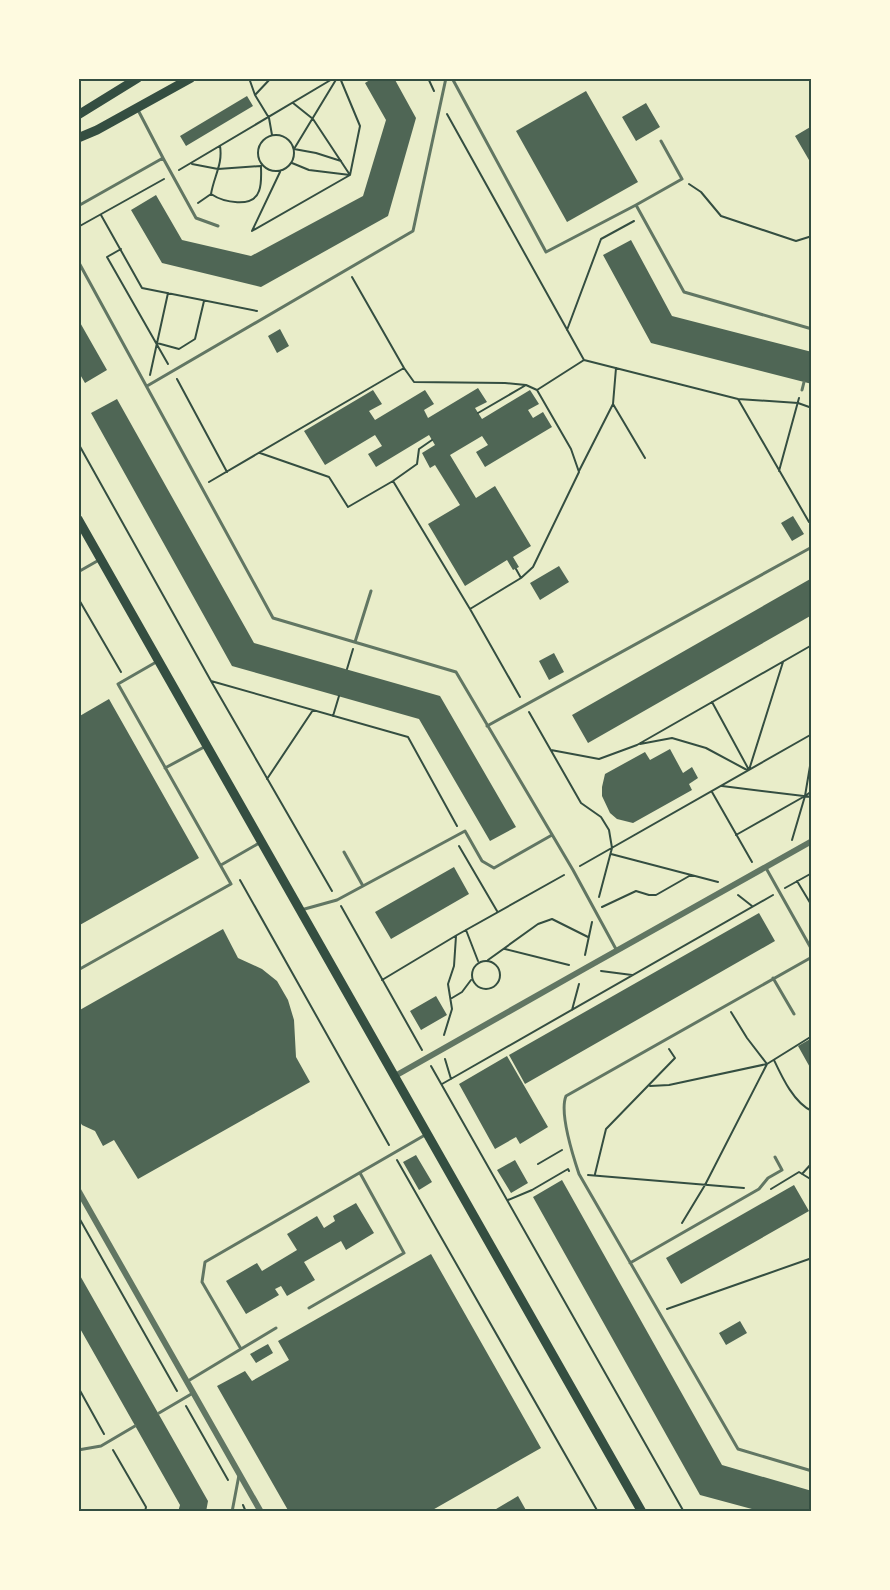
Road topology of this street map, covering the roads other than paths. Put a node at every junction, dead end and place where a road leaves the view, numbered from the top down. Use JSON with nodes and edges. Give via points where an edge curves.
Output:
{"nodes":[{"id":1,"x":138,"y":78,"type":"edge"},
{"id":2,"x":192,"y":78,"type":"edge"},
{"id":3,"x":446,"y":78,"type":"edge"},
{"id":4,"x":452,"y":78,"type":"edge"},
{"id":5,"x":137,"y":108,"type":"junction"},
{"id":6,"x":78,"y":115,"type":"edge"},
{"id":7,"x":78,"y":138,"type":"edge"},
{"id":8,"x":661,"y":141,"type":"dead end"},
{"id":9,"x":163,"y":158,"type":"junction"},
{"id":10,"x":636,"y":205,"type":"junction"},
{"id":11,"x":78,"y":206,"type":"edge"},
{"id":12,"x":218,"y":226,"type":"dead end"},
{"id":13,"x":78,"y":261,"type":"edge"},
{"id":14,"x":812,"y":329,"type":"edge"},
{"id":15,"x":804,"y":382,"type":"dead end"},
{"id":16,"x":147,"y":386,"type":"junction"},
{"id":17,"x":802,"y":390,"type":"road end"},
{"id":18,"x":78,"y":519,"type":"edge"},
{"id":19,"x":812,"y":547,"type":"edge"},
{"id":20,"x":101,"y":559,"type":"junction"},
{"id":21,"x":78,"y":572,"type":"edge"},
{"id":22,"x":371,"y":591,"type":"dead end"},
{"id":23,"x":355,"y":642,"type":"junction"},
{"id":24,"x":159,"y":661,"type":"junction"},
{"id":25,"x":487,"y":726,"type":"junction"},
{"id":26,"x":206,"y":746,"type":"junction"},
{"id":27,"x":165,"y":768,"type":"junction"},
{"id":28,"x":552,"y":835,"type":"junction"},
{"id":29,"x":812,"y":841,"type":"edge"},
{"id":30,"x":261,"y":842,"type":"junction"},
{"id":31,"x":344,"y":852,"type":"dead end"},
{"id":32,"x":220,"y":865,"type":"junction"},
{"id":33,"x":766,"y":868,"type":"junction"},
{"id":34,"x":363,"y":886,"type":"junction"},
{"id":35,"x":300,"y":910,"type":"junction"},
{"id":36,"x":812,"y":950,"type":"edge"},
{"id":37,"x":617,"y":951,"type":"junction"},
{"id":38,"x":812,"y":957,"type":"edge"},
{"id":39,"x":78,"y":970,"type":"edge"},
{"id":40,"x":773,"y":978,"type":"junction"},
{"id":41,"x":794,"y":1014,"type":"dead end"},
{"id":42,"x":395,"y":1076,"type":"junction"},
{"id":43,"x":428,"y":1134,"type":"junction"},
{"id":44,"x":775,"y":1157,"type":"dead end"},
{"id":45,"x":360,"y":1173,"type":"junction"},
{"id":46,"x":78,"y":1190,"type":"edge"},
{"id":47,"x":630,"y":1263,"type":"junction"},
{"id":48,"x":309,"y":1308,"type":"dead end"},
{"id":49,"x":276,"y":1328,"type":"dead end"},
{"id":50,"x":241,"y":1349,"type":"junction"},
{"id":51,"x":187,"y":1382,"type":"junction"},
{"id":52,"x":194,"y":1393,"type":"junction"},
{"id":53,"x":159,"y":1413,"type":"dead end"},
{"id":54,"x":135,"y":1426,"type":"dead end"},
{"id":55,"x":78,"y":1450,"type":"edge"},
{"id":56,"x":812,"y":1471,"type":"edge"},
{"id":57,"x":240,"y":1475,"type":"junction"},
{"id":58,"x":232,"y":1512,"type":"edge"},
{"id":59,"x":261,"y":1512,"type":"edge"},
{"id":60,"x":642,"y":1512,"type":"edge"}],
"edges":[{"from":1,"to":6,"type":"main road"},
{"from":2,"to":5,"type":"main road"},
{"from":3,"to":16,"type":"lane","via":[[413,231]]},
{"from":4,"to":10,"type":"lane","via":[[546,252]]},
{"from":5,"to":7,"type":"main road"},
{"from":5,"to":9,"type":"lane"},
{"from":8,"to":10,"type":"lane","via":[[682,179]]},
{"from":9,"to":11,"type":"lane"},
{"from":9,"to":12,"type":"lane","via":[[196,218]]},
{"from":10,"to":14,"type":"lane","via":[[684,292]]},
{"from":13,"to":16,"type":"lane"},
{"from":15,"to":17,"type":"lane"},
{"from":16,"to":23,"type":"lane","via":[[273,618]]},
{"from":18,"to":20,"type":"main road"},
{"from":19,"to":25,"type":"lane"},
{"from":20,"to":21,"type":"lane"},
{"from":20,"to":24,"type":"main road"},
{"from":22,"to":23,"type":"lane"},
{"from":23,"to":25,"type":"lane","via":[[456,672]]},
{"from":24,"to":26,"type":"main road"},
{"from":24,"to":27,"type":"lane","via":[[118,684]]},
{"from":25,"to":28,"type":"lane"},
{"from":26,"to":27,"type":"lane"},
{"from":26,"to":30,"type":"main road"},
{"from":27,"to":32,"type":"lane"},
{"from":28,"to":34,"type":"lane","via":[[494,868],[482,861],[465,831]]},
{"from":28,"to":37,"type":"lane"},
{"from":29,"to":33,"type":"street"},
{"from":30,"to":32,"type":"lane"},
{"from":30,"to":35,"type":"main road"},
{"from":31,"to":34,"type":"lane"},
{"from":32,"to":39,"type":"lane","via":[[231,884]]},
{"from":33,"to":36,"type":"lane"},
{"from":33,"to":37,"type":"street"},
{"from":34,"to":35,"type":"lane","via":[[337,900]]},
{"from":35,"to":42,"type":"main road"},
{"from":37,"to":42,"type":"street"},
{"from":38,"to":40,"type":"lane"},
{"from":40,"to":41,"type":"lane"},
{"from":40,"to":47,"type":"lane","via":[[566,1096],[563,1103],[570,1146],[579,1174]]},
{"from":42,"to":43,"type":"main road"},
{"from":43,"to":45,"type":"lane"},
{"from":43,"to":60,"type":"main road"},
{"from":44,"to":47,"type":"lane","via":[[782,1170],[759,1189]]},
{"from":45,"to":48,"type":"lane","via":[[404,1253]]},
{"from":45,"to":50,"type":"lane","via":[[205,1262],[202,1282]]},
{"from":46,"to":51,"type":"street"},
{"from":47,"to":56,"type":"lane","via":[[738,1449]]},
{"from":49,"to":50,"type":"lane"},
{"from":50,"to":51,"type":"lane"},
{"from":51,"to":52,"type":"street"},
{"from":52,"to":53,"type":"lane"},
{"from":52,"to":57,"type":"street"},
{"from":54,"to":55,"type":"lane","via":[[100,1446]]},
{"from":57,"to":58,"type":"lane"},
{"from":57,"to":59,"type":"street"}]}
